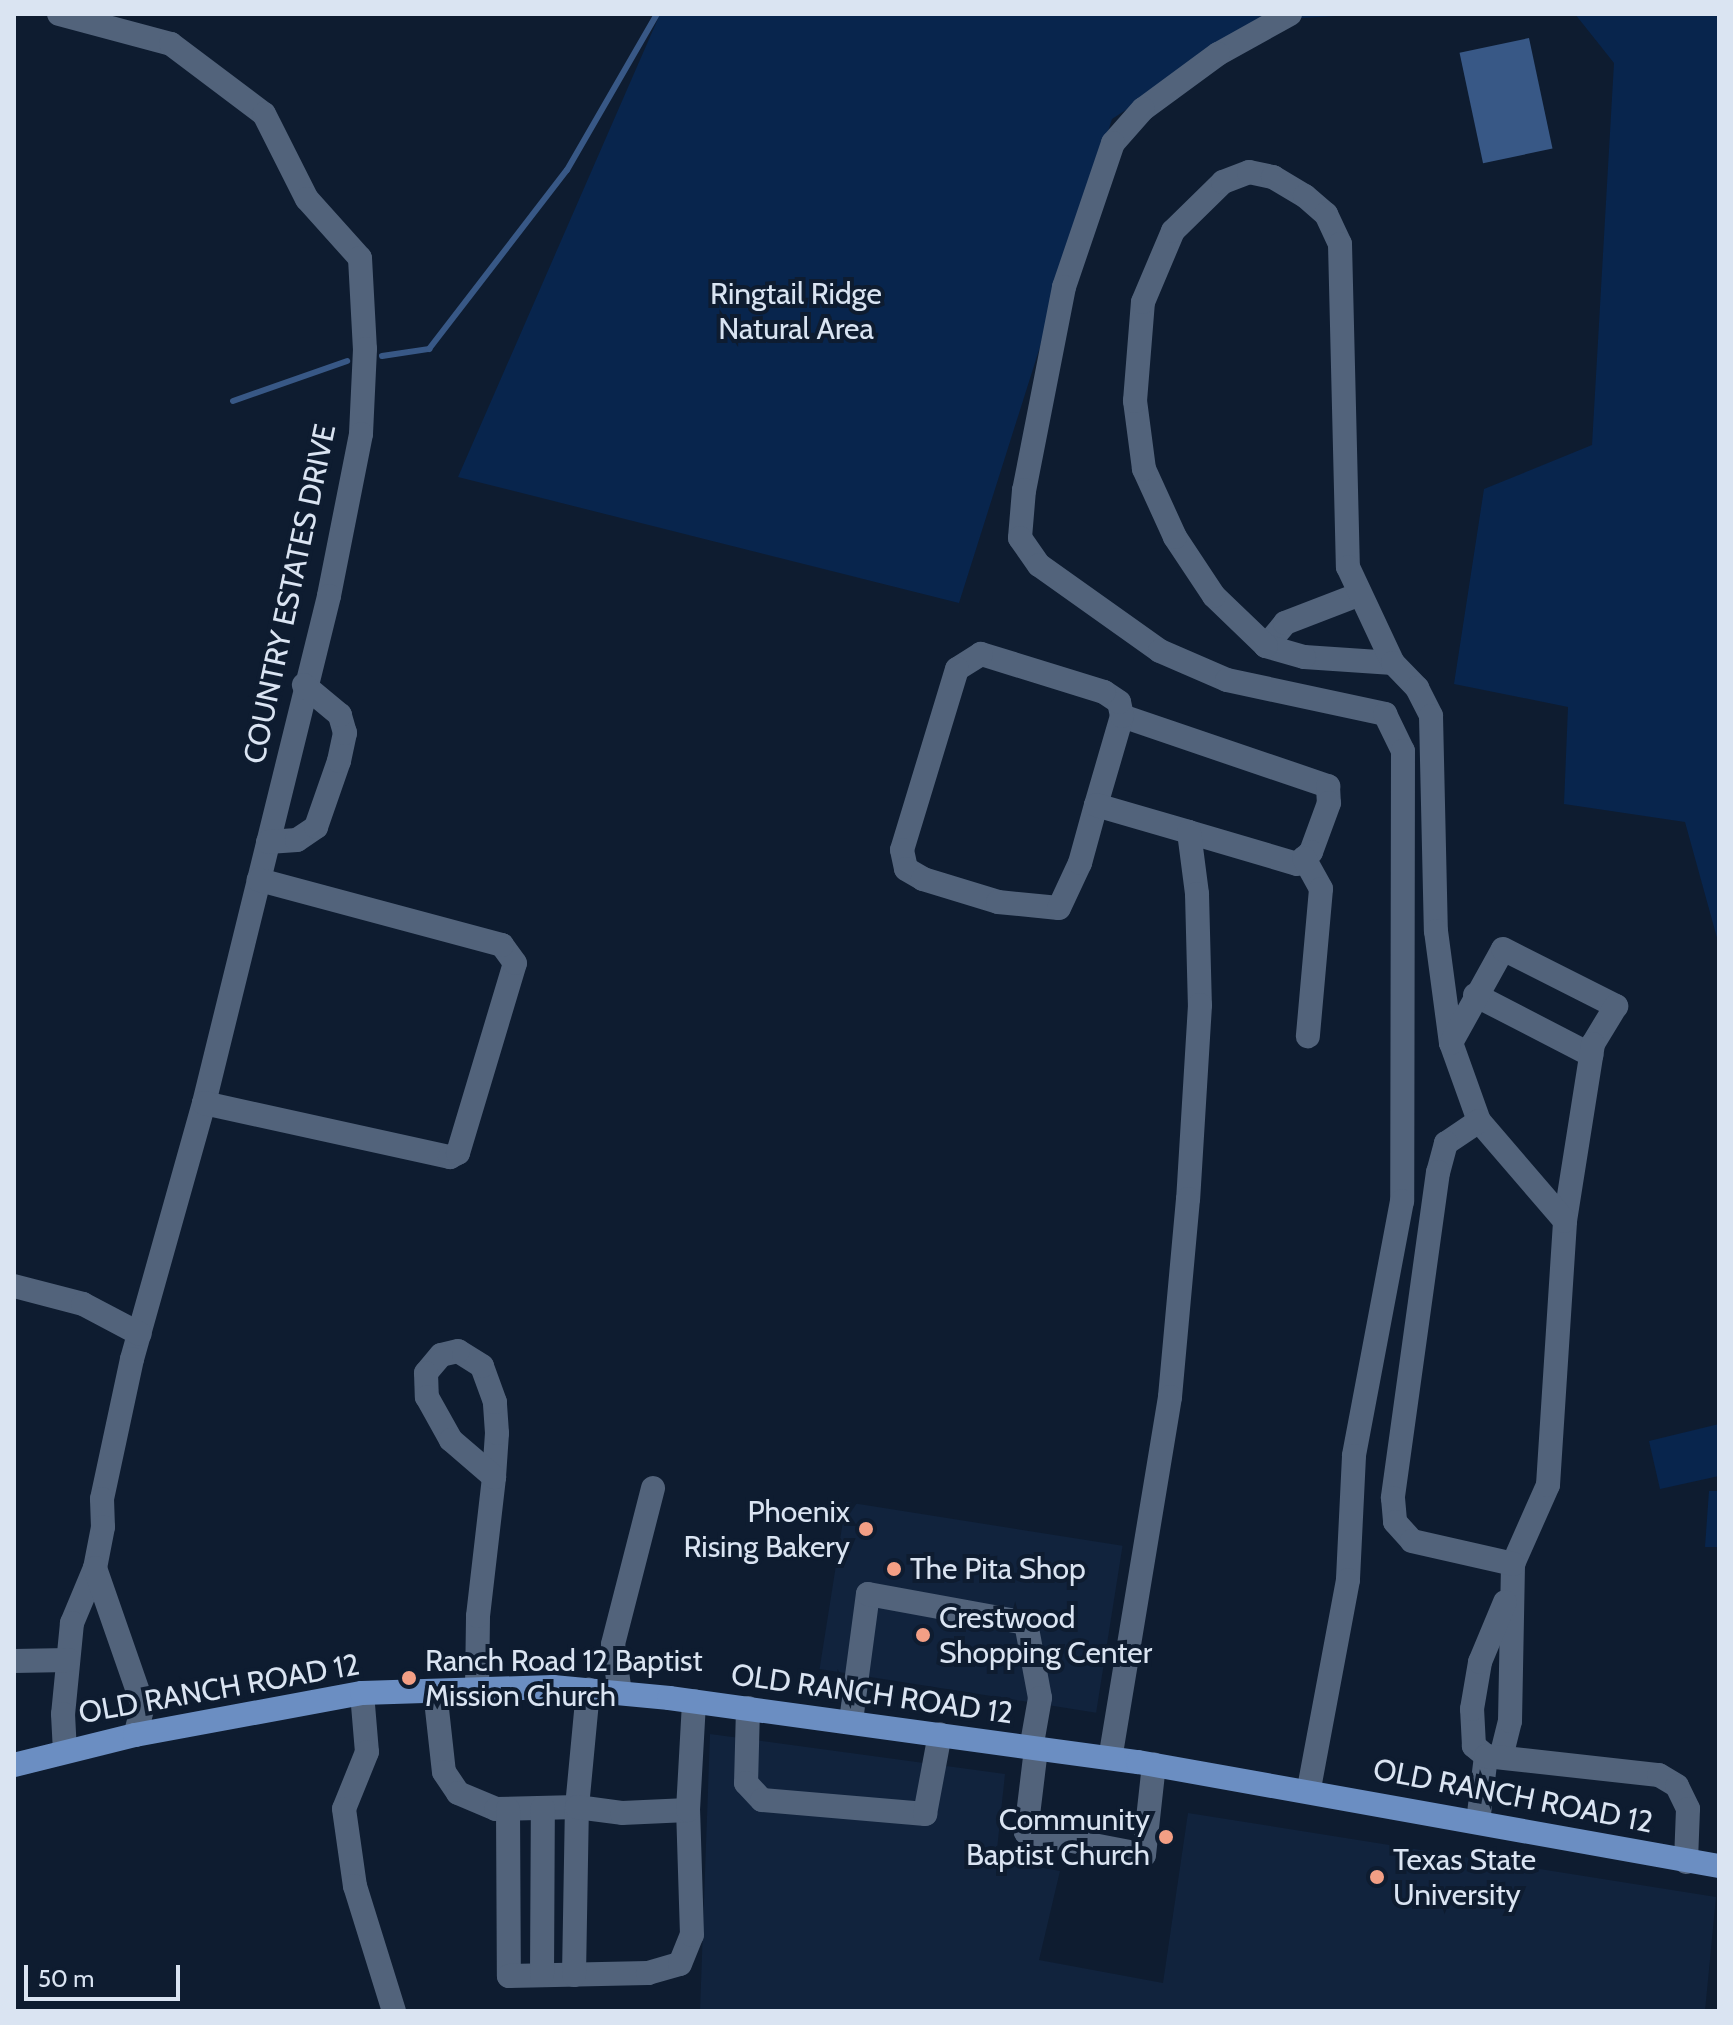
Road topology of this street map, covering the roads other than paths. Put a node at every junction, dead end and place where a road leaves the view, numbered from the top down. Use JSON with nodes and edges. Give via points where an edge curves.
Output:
{"nodes":[{"id":1,"x":59,"y":14,"type":"edge"},
{"id":2,"x":1290,"y":14,"type":"edge"},
{"id":3,"x":1360,"y":594,"type":"junction"},
{"id":4,"x":1266,"y":646,"type":"junction"},
{"id":5,"x":1393,"y":663,"type":"junction"},
{"id":6,"x":304,"y":685,"type":"junction"},
{"id":7,"x":1122,"y":716,"type":"junction"},
{"id":8,"x":1096,"y":805,"type":"junction"},
{"id":9,"x":1189,"y":832,"type":"junction"},
{"id":10,"x":268,"y":842,"type":"junction"},
{"id":11,"x":1304,"y":858,"type":"junction"},
{"id":12,"x":259,"y":880,"type":"junction"},
{"id":13,"x":1475,"y":995,"type":"junction"},
{"id":14,"x":1308,"y":1036,"type":"dead end"},
{"id":15,"x":1451,"y":1043,"type":"junction"},
{"id":16,"x":1591,"y":1055,"type":"junction"},
{"id":17,"x":204,"y":1103,"type":"junction"},
{"id":18,"x":1479,"y":1121,"type":"junction"},
{"id":19,"x":1565,"y":1221,"type":"junction"},
{"id":20,"x":14,"y":1286,"type":"edge"},
{"id":21,"x":140,"y":1334,"type":"junction"},
{"id":22,"x":494,"y":1477,"type":"junction"},
{"id":23,"x":653,"y":1488,"type":"dead end"},
{"id":24,"x":1513,"y":1564,"type":"junction"},
{"id":25,"x":95,"y":1568,"type":"junction"},
{"id":26,"x":1509,"y":1593,"type":"junction"},
{"id":27,"x":68,"y":1660,"type":"junction"},
{"id":28,"x":14,"y":1661,"type":"edge"},
{"id":29,"x":477,"y":1689,"type":"junction"},
{"id":30,"x":588,"y":1690,"type":"junction"},
{"id":31,"x":435,"y":1691,"type":"junction"},
{"id":32,"x":362,"y":1693,"type":"junction"},
{"id":33,"x":620,"y":1693,"type":"junction"},
{"id":34,"x":694,"y":1701,"type":"junction"},
{"id":35,"x":748,"y":1708,"type":"junction"},
{"id":36,"x":851,"y":1721,"type":"junction"},
{"id":37,"x":940,"y":1734,"type":"junction"},
{"id":38,"x":135,"y":1735,"type":"junction"},
{"id":39,"x":1033,"y":1749,"type":"junction"},
{"id":40,"x":65,"y":1750,"type":"junction"},
{"id":41,"x":1494,"y":1754,"type":"junction"},
{"id":42,"x":1110,"y":1758,"type":"junction"},
{"id":43,"x":14,"y":1765,"type":"edge"},
{"id":44,"x":1154,"y":1765,"type":"junction"},
{"id":45,"x":1309,"y":1789,"type":"junction"},
{"id":46,"x":577,"y":1807,"type":"junction"},
{"id":47,"x":543,"y":1808,"type":"junction"},
{"id":48,"x":508,"y":1809,"type":"junction"},
{"id":49,"x":688,"y":1810,"type":"junction"},
{"id":50,"x":1478,"y":1822,"type":"junction"},
{"id":51,"x":1686,"y":1862,"type":"junction"},
{"id":52,"x":1719,"y":1866,"type":"edge"},
{"id":53,"x":542,"y":1975,"type":"junction"},
{"id":54,"x":574,"y":1975,"type":"junction"},
{"id":55,"x":394,"y":2011,"type":"edge"}],
"edges":[{"from":1,"to":6,"type":"street","name":"COUNTRY ESTATES DRIVE","via":[[171,44],[264,114],[307,199],[360,258],[365,349],[361,434],[329,596]]},
{"from":2,"to":45,"type":"street","via":[[1218,54],[1143,109],[1113,143],[1064,287],[1024,490],[1020,538],[1039,565],[1160,651],[1227,680],[1385,714],[1403,751],[1402,1201],[1354,1456],[1348,1580]]},
{"from":3,"to":4,"type":"street","via":[[1285,623]]},
{"from":3,"to":4,"type":"street","via":[[1348,567],[1340,244],[1326,214],[1305,196],[1273,177],[1249,172],[1223,182],[1173,231],[1143,302],[1135,401],[1144,469],[1175,537],[1214,596]]},
{"from":3,"to":5,"type":"street"},
{"from":4,"to":5,"type":"street","via":[[1304,657]]},
{"from":5,"to":15,"type":"street","via":[[1417,688],[1431,716],[1436,931]]},
{"from":6,"to":10,"type":"street","name":"COUNTRY ESTATES DRIVE"},
{"from":6,"to":10,"type":"street","via":[[340,715],[345,733],[339,761],[316,827],[297,840]]},
{"from":7,"to":8,"type":"street"},
{"from":7,"to":8,"type":"street","via":[[1119,702],[1104,692],[981,654],[969,658],[957,669],[902,850],[906,869],[998,902],[1059,908],[1080,863]]},
{"from":7,"to":11,"type":"street","via":[[1328,786],[1329,803]]},
{"from":8,"to":9,"type":"street"},
{"from":9,"to":11,"type":"street","via":[[1297,864]]},
{"from":9,"to":42,"type":"street","via":[[1197,894],[1200,1005],[1188,1199],[1170,1397]]},
{"from":10,"to":12,"type":"street","name":"COUNTRY ESTATES DRIVE"},
{"from":11,"to":14,"type":"street","via":[[1321,889]]},
{"from":12,"to":17,"type":"street","name":"COUNTRY ESTATES DRIVE"},
{"from":12,"to":17,"type":"street","via":[[502,945],[515,963],[458,1153],[450,1157]]},
{"from":13,"to":15,"type":"street"},
{"from":13,"to":16,"type":"street"},
{"from":13,"to":16,"type":"street","via":[[1503,949],[1616,1006]]},
{"from":15,"to":18,"type":"street"},
{"from":16,"to":19,"type":"street"},
{"from":17,"to":21,"type":"street","name":"COUNTRY ESTATES DRIVE"},
{"from":18,"to":19,"type":"street"},
{"from":18,"to":24,"type":"street","via":[[1446,1143],[1438,1172],[1393,1498],[1395,1522],[1412,1541]]},
{"from":19,"to":24,"type":"street","via":[[1548,1485]]},
{"from":20,"to":21,"type":"street","via":[[83,1304]]},
{"from":21,"to":25,"type":"street","name":"COUNTRY ESTATES DRIVE","via":[[102,1499]]},
{"from":22,"to":22,"type":"street","via":[[495,1402],[482,1366],[458,1351],[441,1355],[426,1373],[427,1397],[451,1440]]},
{"from":22,"to":29,"type":"street","via":[[478,1616]]},
{"from":23,"to":33,"type":"street","via":[[613,1644]]},
{"from":24,"to":26,"type":"street"},
{"from":25,"to":27,"type":"street","name":"COUNTRY ESTATES DRIVE","via":[[72,1623]]},
{"from":25,"to":38,"type":"street","via":[[143,1706]]},
{"from":26,"to":41,"type":"street","via":[[1512,1693]]},
{"from":26,"to":41,"type":"street","via":[[1480,1662],[1472,1709],[1474,1746]]},
{"from":27,"to":28,"type":"street"},
{"from":27,"to":40,"type":"street","name":"COUNTRY ESTATES DRIVE"},
{"from":29,"to":30,"type":"main road","name":"OLD RANCH ROAD 12"},
{"from":29,"to":31,"type":"main road","name":"OLD RANCH ROAD 12"},
{"from":30,"to":33,"type":"main road","name":"OLD RANCH ROAD 12"},
{"from":30,"to":46,"type":"street"},
{"from":31,"to":32,"type":"main road","name":"OLD RANCH ROAD 12"},
{"from":31,"to":48,"type":"street","via":[[444,1772],[458,1793],[477,1805]]},
{"from":32,"to":38,"type":"main road","name":"OLD RANCH ROAD 12"},
{"from":32,"to":55,"type":"street","via":[[367,1752],[344,1809],[355,1886]]},
{"from":33,"to":34,"type":"main road","name":"OLD RANCH ROAD 12"},
{"from":34,"to":35,"type":"main road","name":"OLD RANCH ROAD 12"},
{"from":34,"to":49,"type":"street"},
{"from":35,"to":36,"type":"main road","name":"OLD RANCH ROAD 12"},
{"from":35,"to":37,"type":"street","via":[[746,1783],[762,1800],[925,1814]]},
{"from":36,"to":37,"type":"main road","name":"OLD RANCH ROAD 12"},
{"from":36,"to":39,"type":"street","via":[[868,1594],[1026,1623],[1040,1698]]},
{"from":37,"to":39,"type":"main road","name":"OLD RANCH ROAD 12"},
{"from":38,"to":40,"type":"main road","name":"OLD RANCH ROAD 12"},
{"from":39,"to":42,"type":"main road","name":"OLD RANCH ROAD 12"},
{"from":39,"to":44,"type":"street","via":[[1026,1832],[1144,1855]]},
{"from":40,"to":43,"type":"main road","name":"OLD RANCH ROAD 12"},
{"from":41,"to":50,"type":"street"},
{"from":41,"to":51,"type":"street","via":[[1659,1775],[1677,1786],[1688,1809]]},
{"from":42,"to":44,"type":"main road","name":"OLD RANCH ROAD 12"},
{"from":44,"to":45,"type":"main road","name":"OLD RANCH ROAD 12"},
{"from":45,"to":50,"type":"main road","name":"OLD RANCH ROAD 12"},
{"from":46,"to":47,"type":"street"},
{"from":46,"to":49,"type":"street","via":[[622,1813]]},
{"from":46,"to":54,"type":"street"},
{"from":47,"to":48,"type":"street"},
{"from":47,"to":53,"type":"street"},
{"from":48,"to":53,"type":"street","via":[[509,1976]]},
{"from":49,"to":54,"type":"street","via":[[688,1954],[680,1964],[660,1971]]},
{"from":50,"to":51,"type":"main road","name":"OLD RANCH ROAD 12"},
{"from":51,"to":52,"type":"main road","name":"OLD RANCH ROAD 12"},
{"from":53,"to":54,"type":"street"}]}
